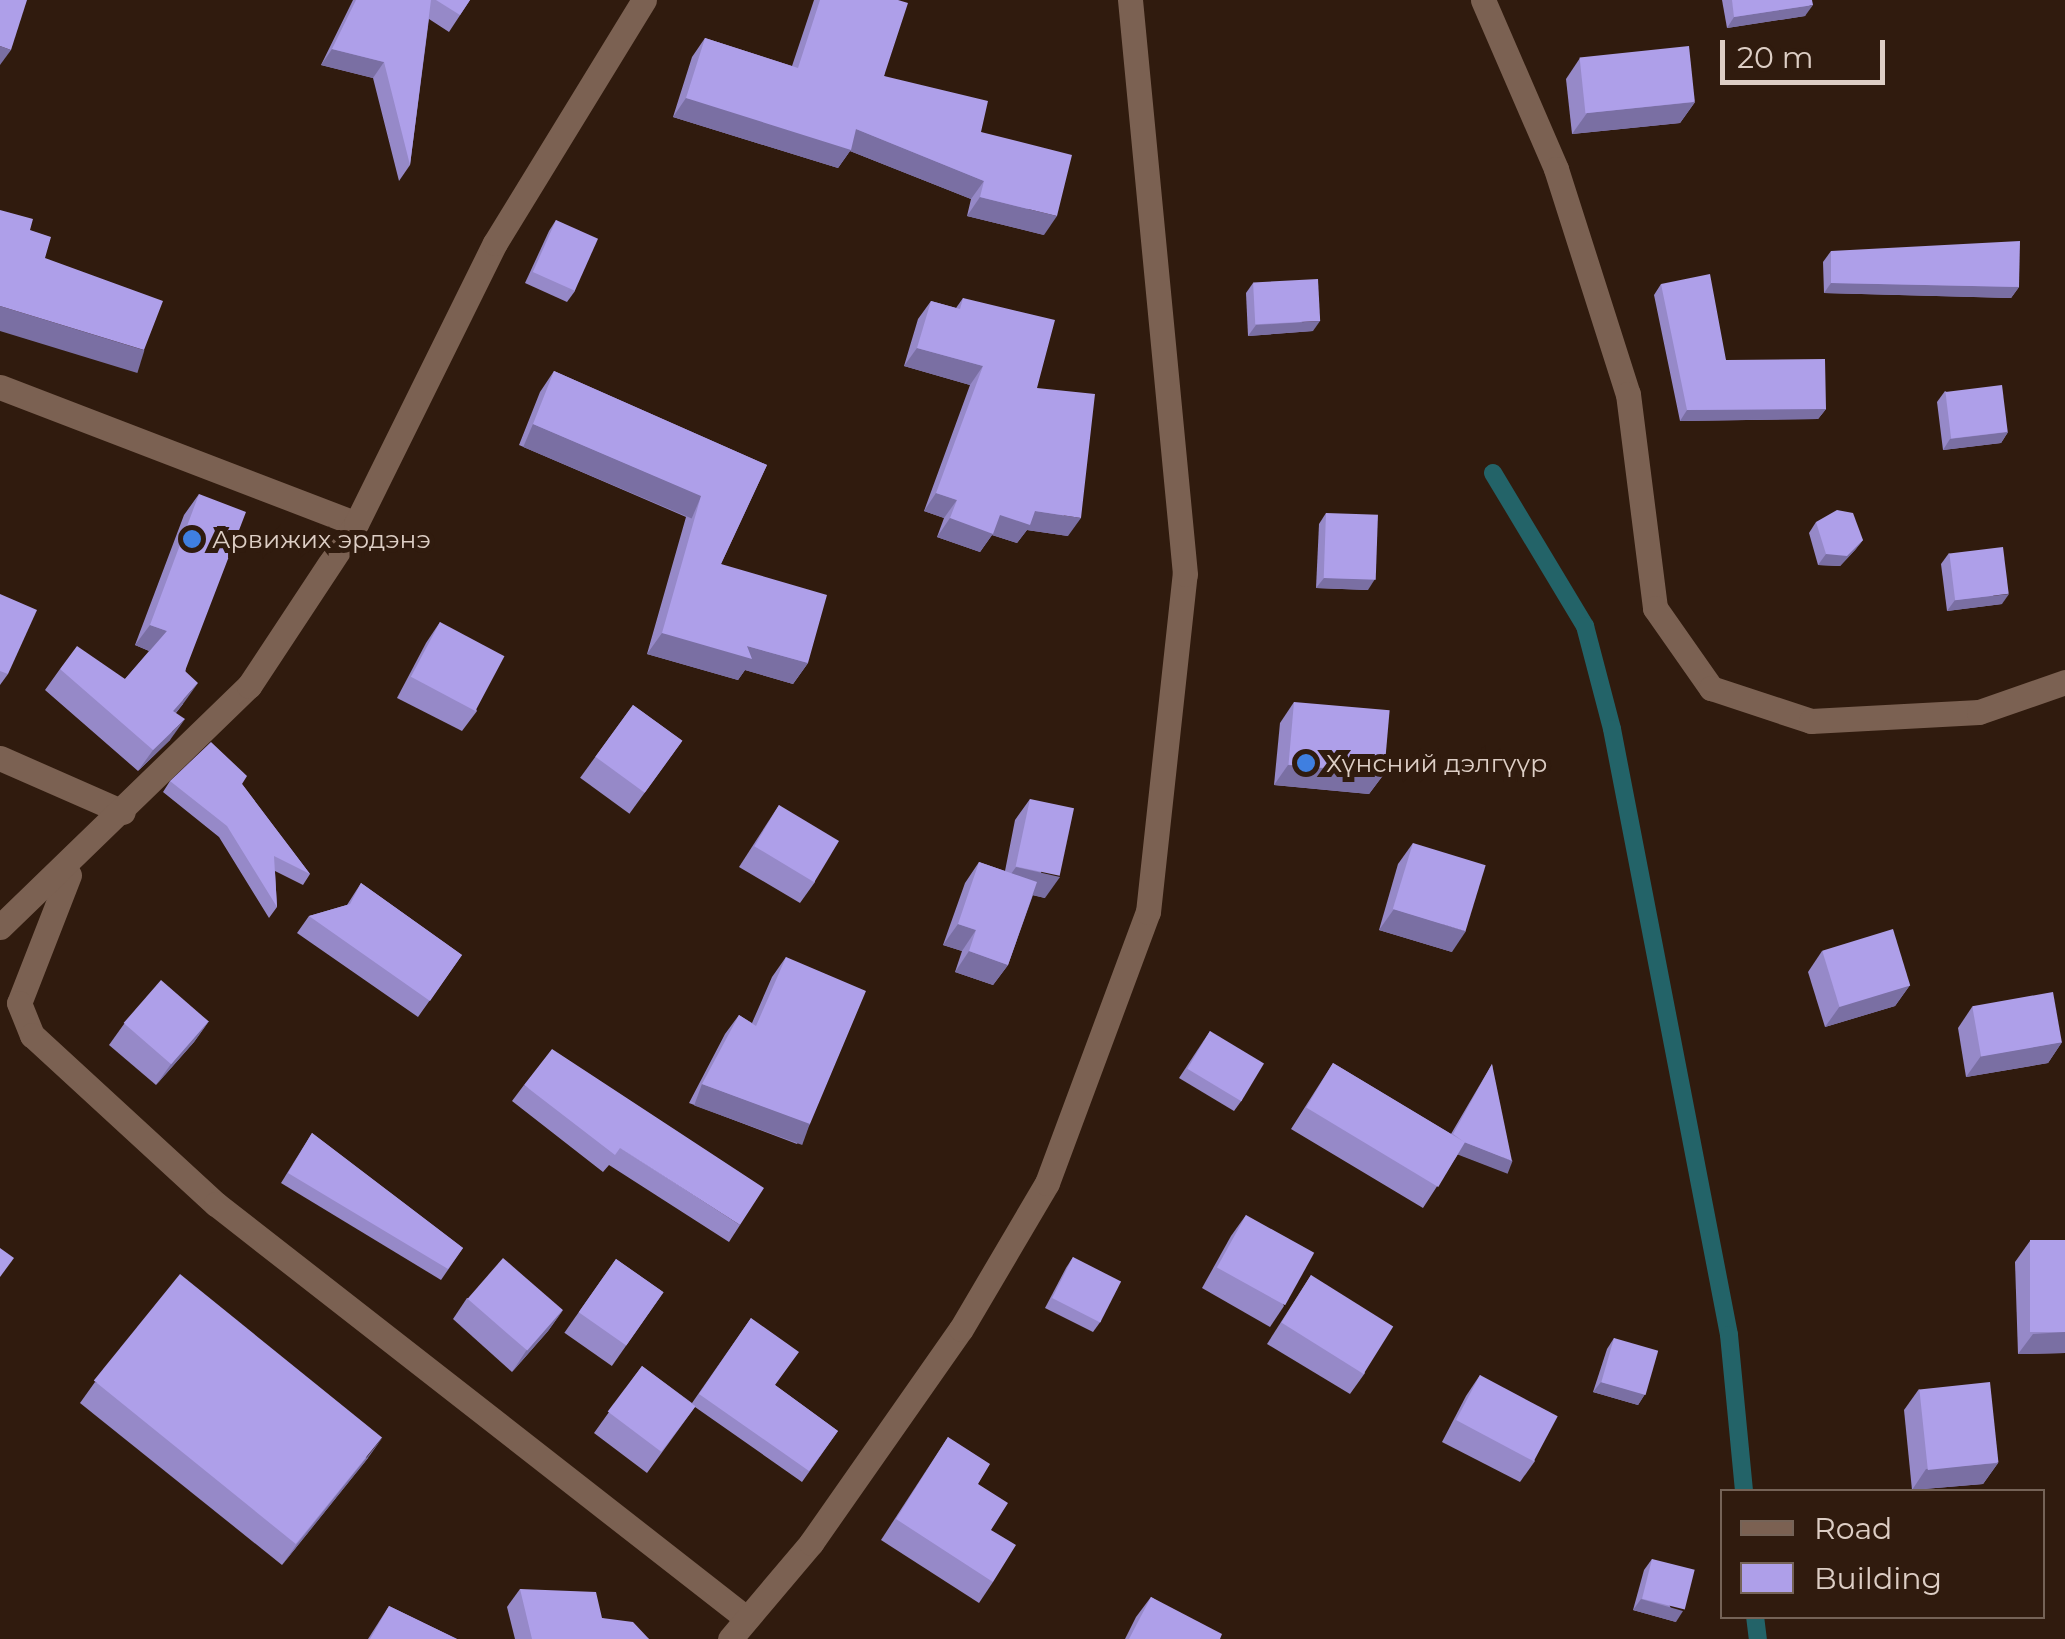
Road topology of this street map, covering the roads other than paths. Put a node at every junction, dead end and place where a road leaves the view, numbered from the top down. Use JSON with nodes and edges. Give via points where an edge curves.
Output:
{"nodes":[{"id":1,"x":644,"y":0,"type":"edge"},
{"id":2,"x":1130,"y":0,"type":"edge"},
{"id":3,"x":1483,"y":0,"type":"edge"},
{"id":4,"x":0,"y":387,"type":"edge"},
{"id":5,"x":356,"y":524,"type":"junction"},
{"id":6,"x":2065,"y":682,"type":"edge"},
{"id":7,"x":0,"y":758,"type":"edge"},
{"id":8,"x":122,"y":812,"type":"junction"},
{"id":9,"x":76,"y":858,"type":"junction"},
{"id":10,"x":0,"y":927,"type":"edge"},
{"id":11,"x":746,"y":1618,"type":"junction"},
{"id":12,"x":730,"y":1639,"type":"edge"}],
"edges":[{"from":1,"to":5,"type":"street","via":[[495,243]]},
{"from":2,"to":11,"type":"street","via":[[1185,574],[1148,912],[1047,1183],[961,1328],[811,1543]]},
{"from":3,"to":6,"type":"street","via":[[1556,170],[1628,394],[1655,608],[1711,688],[1810,722],[1979,712]]},
{"from":4,"to":5,"type":"street"},
{"from":5,"to":8,"type":"street","via":[[249,686]]},
{"from":7,"to":8,"type":"street"},
{"from":8,"to":9,"type":"street"},
{"from":9,"to":10,"type":"street"},
{"from":9,"to":11,"type":"street","via":[[18,1003],[32,1035],[216,1204]]},
{"from":11,"to":12,"type":"street"}]}
